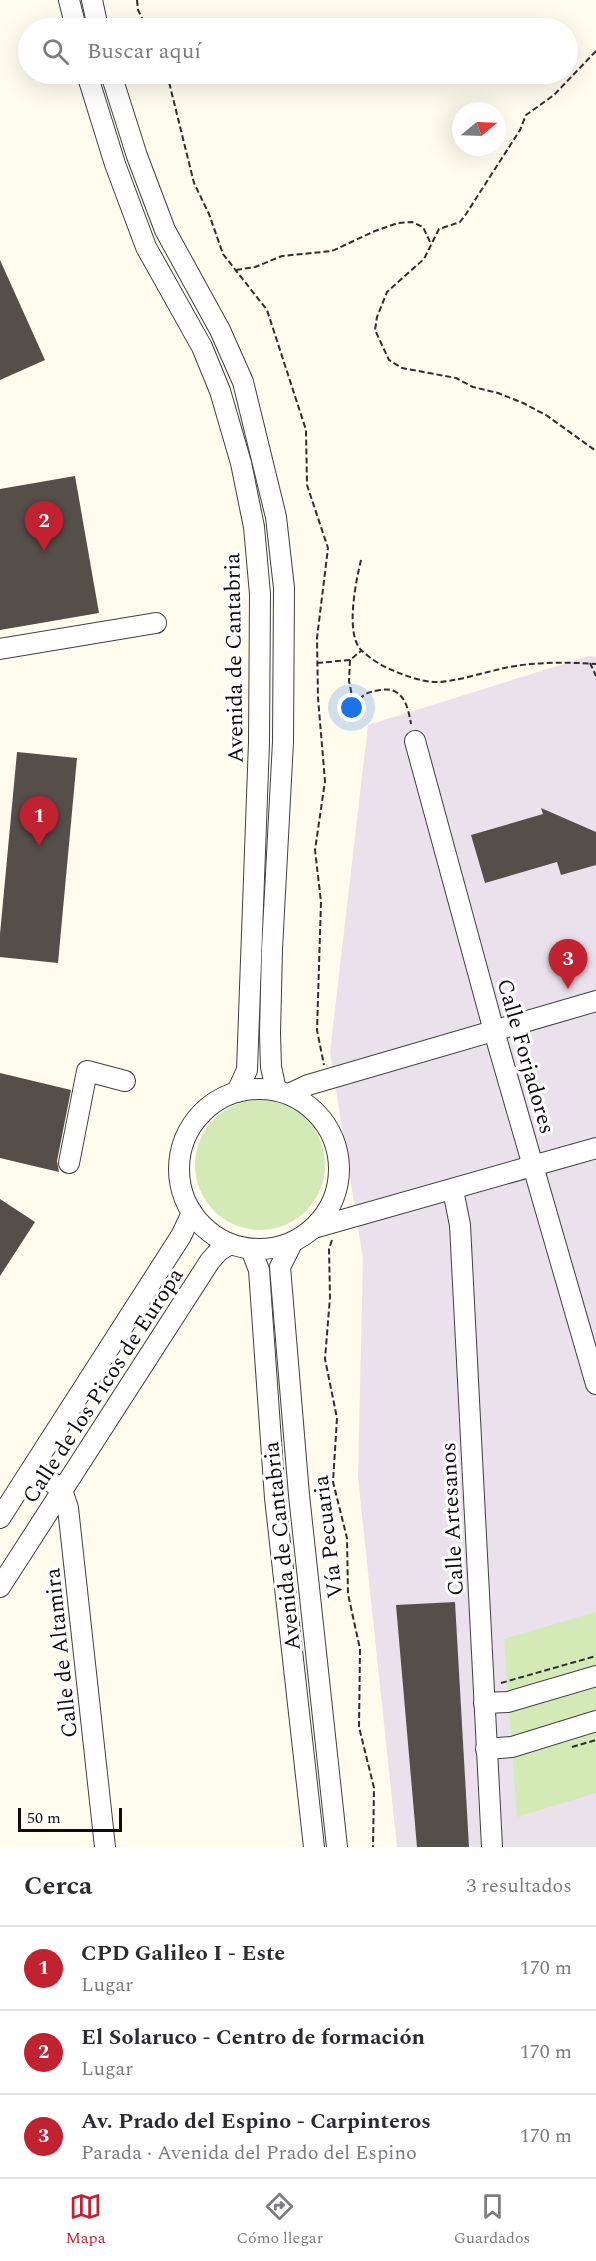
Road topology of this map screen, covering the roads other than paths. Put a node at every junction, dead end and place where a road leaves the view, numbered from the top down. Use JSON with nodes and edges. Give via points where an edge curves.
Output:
{"nodes":[{"id":1,"x":69,"y":0,"type":"edge"},
{"id":2,"x":92,"y":0,"type":"edge"},
{"id":3,"x":73,"y":18,"type":"edge"},
{"id":4,"x":96,"y":18,"type":"edge"},
{"id":5,"x":90,"y":84,"type":"edge"},
{"id":6,"x":114,"y":84,"type":"edge"},
{"id":7,"x":156,"y":623,"type":"dead end"},
{"id":8,"x":0,"y":649,"type":"edge"},
{"id":9,"x":415,"y":741,"type":"road end"},
{"id":10,"x":596,"y":1001,"type":"edge"},
{"id":11,"x":494,"y":1031,"type":"junction"},
{"id":12,"x":125,"y":1081,"type":"dead end"},
{"id":13,"x":237,"y":1092,"type":"junction"},
{"id":14,"x":282,"y":1092,"type":"junction"},
{"id":15,"x":596,"y":1148,"type":"edge"},
{"id":16,"x":69,"y":1163,"type":"dead end"},
{"id":17,"x":533,"y":1167,"type":"junction"},
{"id":18,"x":453,"y":1190,"type":"junction"},
{"id":19,"x":192,"y":1213,"type":"junction"},
{"id":20,"x":314,"y":1228,"type":"junction"},
{"id":21,"x":292,"y":1243,"type":"junction"},
{"id":22,"x":230,"y":1244,"type":"junction"},
{"id":23,"x":251,"y":1250,"type":"junction"},
{"id":24,"x":596,"y":1384,"type":"edge"},
{"id":25,"x":33,"y":1468,"type":"junction"},
{"id":26,"x":62,"y":1490,"type":"junction"},
{"id":27,"x":0,"y":1518,"type":"edge"},
{"id":28,"x":0,"y":1587,"type":"edge"},
{"id":29,"x":596,"y":1676,"type":"edge"},
{"id":30,"x":484,"y":1703,"type":"junction"},
{"id":31,"x":596,"y":1721,"type":"edge"},
{"id":32,"x":486,"y":1749,"type":"junction"},
{"id":33,"x":105,"y":1847,"type":"edge"},
{"id":34,"x":314,"y":1847,"type":"edge"},
{"id":35,"x":337,"y":1847,"type":"edge"},
{"id":36,"x":492,"y":1847,"type":"edge"}],
"edges":[{"from":1,"to":3,"type":"street"},
{"from":2,"to":4,"type":"street"},
{"from":5,"to":13,"type":"street","name":"Avenida de Cantabria","via":[[146,247],[202,347],[220,391],[254,527],[260,594],[260,742],[247,1070]]},
{"from":6,"to":14,"type":"street","via":[[165,230],[220,330],[243,382],[276,517],[284,588],[283,742],[270,1023],[271,1067]]},
{"from":7,"to":8,"type":"street"},
{"from":9,"to":11,"type":"street","name":"Calle Forjadores"},
{"from":10,"to":11,"type":"street"},
{"from":11,"to":14,"type":"street"},
{"from":11,"to":17,"type":"street","name":"Calle Forjadores"},
{"from":12,"to":16,"type":"street","via":[[87,1071]]},
{"from":13,"to":14,"type":"street","via":[[260,1088]]},
{"from":13,"to":19,"type":"street","via":[[209,1106],[193,1124],[182,1148],[182,1192]]},
{"from":14,"to":20,"type":"street","via":[[312,1108],[331,1133],[339,1159],[338,1186],[330,1209]]},
{"from":15,"to":17,"type":"street"},
{"from":17,"to":18,"type":"street"},
{"from":17,"to":24,"type":"street","name":"Calle Forjadores"},
{"from":18,"to":20,"type":"street"},
{"from":18,"to":30,"type":"street","name":"Calle Artesanos","via":[[460,1225]]},
{"from":19,"to":22,"type":"street","via":[[208,1232]]},
{"from":19,"to":25,"type":"street","name":"Calle de los Picos de Europa"},
{"from":20,"to":21,"type":"street"},
{"from":21,"to":23,"type":"street"},
{"from":21,"to":35,"type":"street","name":"Avenida de Cantabria","via":[[280,1267],[299,1495]]},
{"from":22,"to":23,"type":"street"},
{"from":22,"to":26,"type":"street","name":"Calle de los Picos de Europa","via":[[210,1261]]},
{"from":23,"to":34,"type":"street","name":"Avenida de Cantabria","via":[[259,1270],[275,1498]]},
{"from":25,"to":26,"type":"street"},
{"from":25,"to":27,"type":"street","name":"Calle de los Picos de Europa"},
{"from":26,"to":28,"type":"street","name":"Calle de los Picos de Europa"},
{"from":26,"to":33,"type":"street","name":"Calle de Altamira","via":[[68,1508]]},
{"from":29,"to":30,"type":"street","via":[[508,1702]]},
{"from":30,"to":32,"type":"street","name":"Calle Artesanos"},
{"from":31,"to":32,"type":"street","via":[[512,1747]]},
{"from":32,"to":36,"type":"street","name":"Calle Artesanos"}]}
